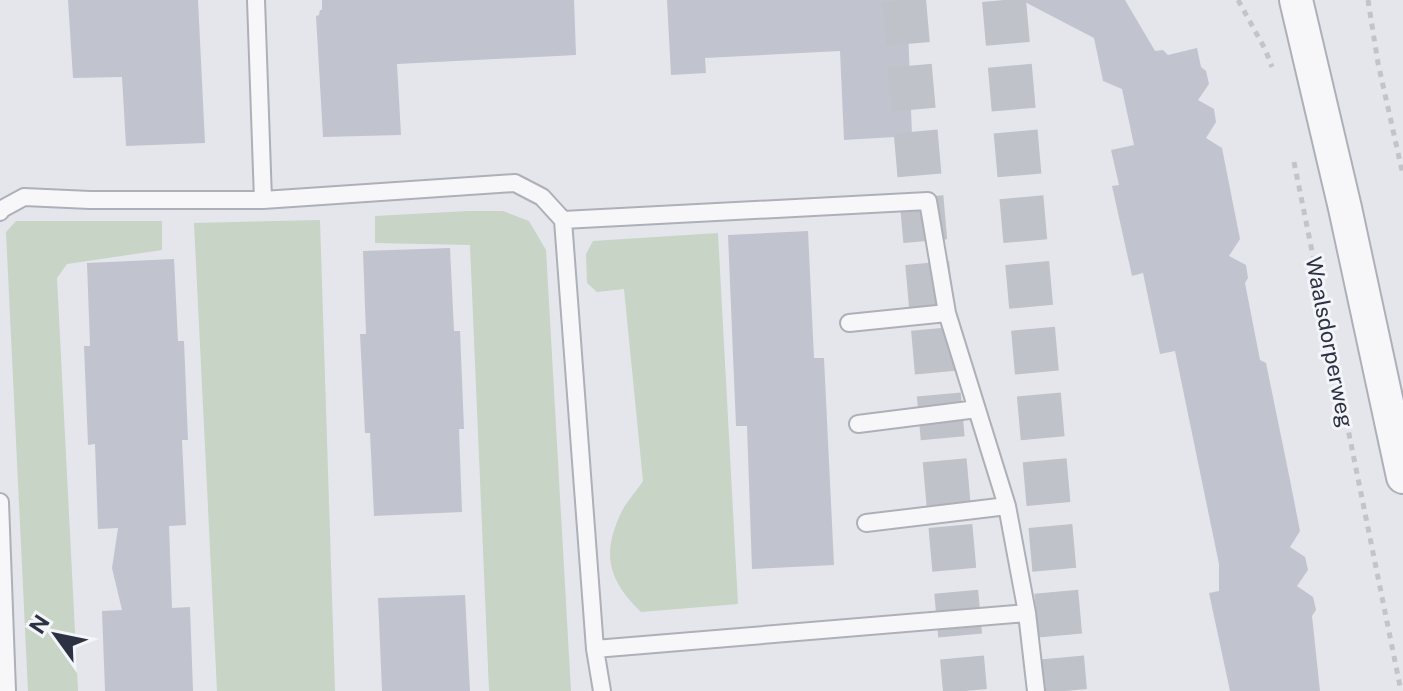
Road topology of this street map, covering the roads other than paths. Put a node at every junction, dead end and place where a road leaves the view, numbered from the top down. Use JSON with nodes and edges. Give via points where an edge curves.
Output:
{"nodes":[{"id":1,"x":256,"y":0,"type":"edge"},
{"id":2,"x":1297,"y":2,"type":"edge"},
{"id":3,"x":263,"y":200,"type":"junction"},
{"id":4,"x":0,"y":212,"type":"edge"},
{"id":5,"x":563,"y":220,"type":"junction"},
{"id":6,"x":947,"y":313,"type":"junction"},
{"id":7,"x":849,"y":323,"type":"dead end"},
{"id":8,"x":977,"y":409,"type":"junction"},
{"id":9,"x":858,"y":424,"type":"dead end"},
{"id":10,"x":1403,"y":477,"type":"edge"},
{"id":11,"x":0,"y":502,"type":"edge"},
{"id":12,"x":1007,"y":506,"type":"junction"},
{"id":13,"x":866,"y":523,"type":"dead end"},
{"id":14,"x":1027,"y":613,"type":"junction"},
{"id":15,"x":595,"y":649,"type":"junction"},
{"id":16,"x":7,"y":691,"type":"edge"},
{"id":17,"x":602,"y":691,"type":"edge"},
{"id":18,"x":1036,"y":691,"type":"edge"}],
"edges":[{"from":1,"to":3,"type":"lane"},
{"from":2,"to":10,"type":"street","name":"Waalsdorperweg"},
{"from":3,"to":4,"type":"lane","via":[[24,197]]},
{"from":3,"to":5,"type":"lane","via":[[515,183],[542,197]]},
{"from":5,"to":6,"type":"lane","via":[[928,201]]},
{"from":5,"to":15,"type":"lane"},
{"from":6,"to":7,"type":"lane"},
{"from":6,"to":8,"type":"lane"},
{"from":8,"to":9,"type":"lane"},
{"from":8,"to":12,"type":"lane"},
{"from":11,"to":16,"type":"lane"},
{"from":12,"to":13,"type":"lane"},
{"from":12,"to":14,"type":"lane"},
{"from":14,"to":15,"type":"lane"},
{"from":14,"to":18,"type":"lane"},
{"from":15,"to":17,"type":"lane"}]}
